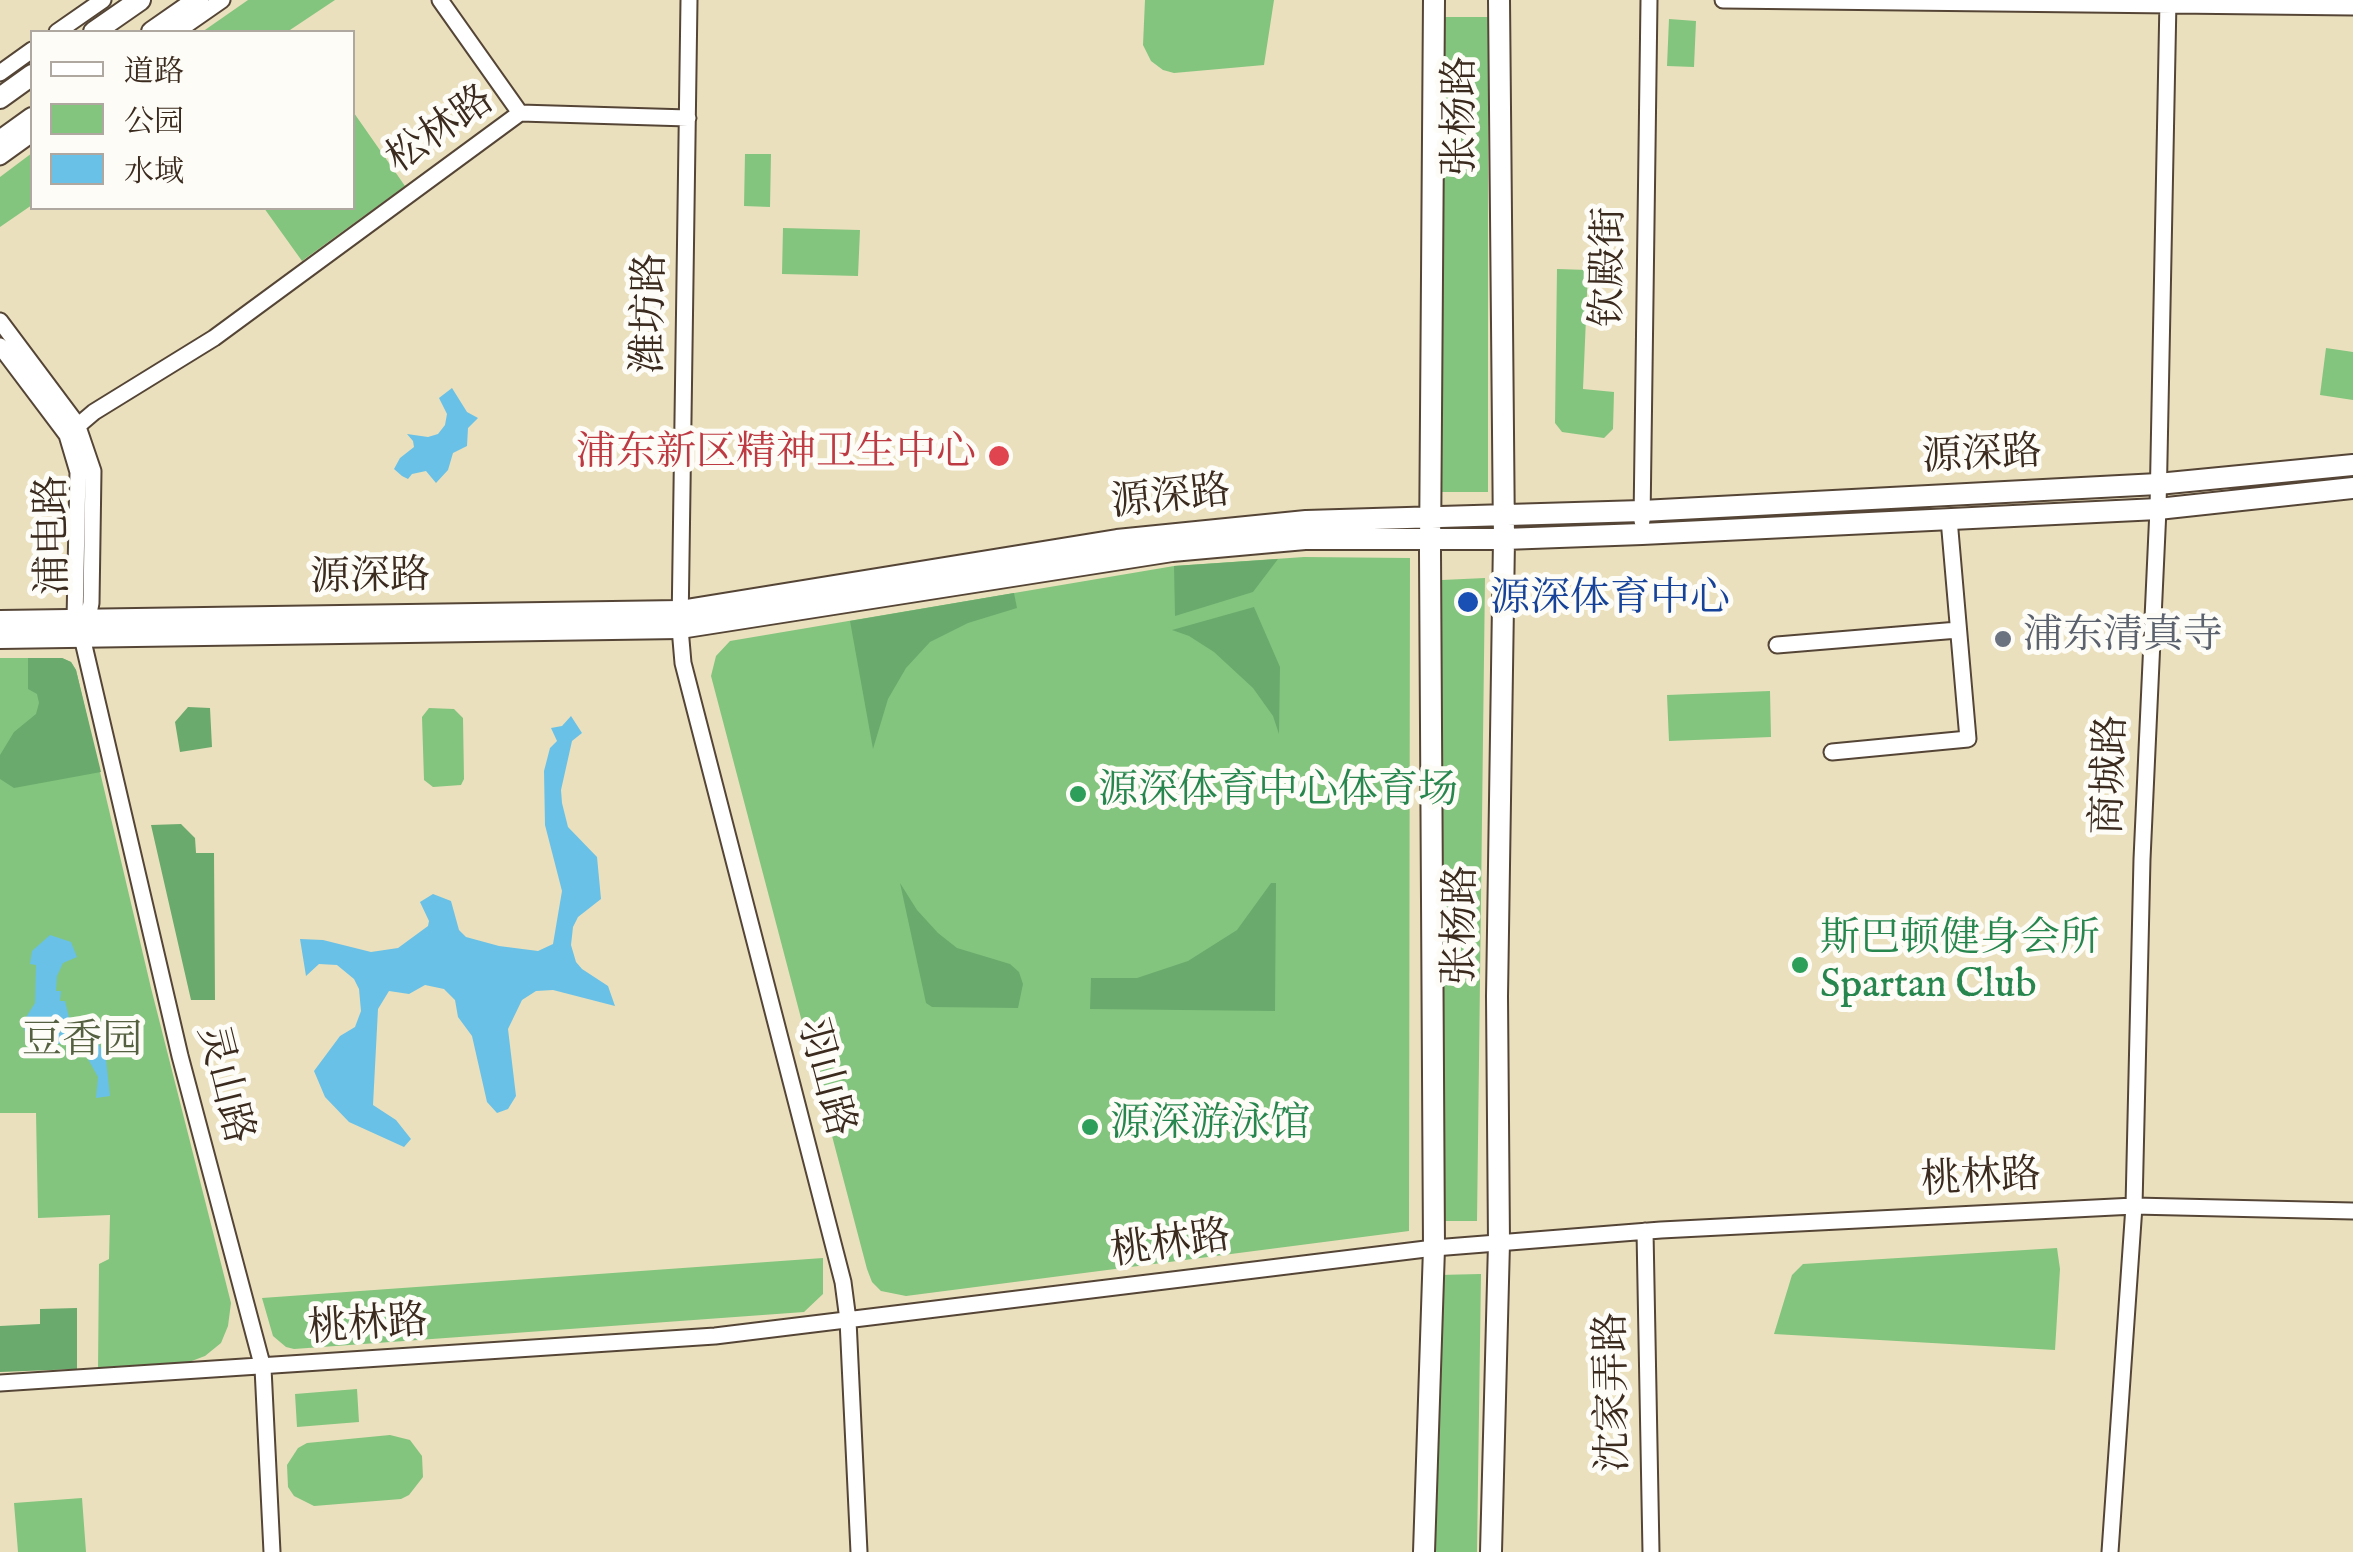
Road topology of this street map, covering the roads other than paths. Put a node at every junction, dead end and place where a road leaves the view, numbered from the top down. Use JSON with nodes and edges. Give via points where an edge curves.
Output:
{"nodes":[{"id":1,"x":103,"y":0,"type":"edge"},
{"id":2,"x":140,"y":0,"type":"edge"},
{"id":3,"x":198,"y":0,"type":"edge"},
{"id":4,"x":222,"y":0,"type":"edge"},
{"id":5,"x":440,"y":0,"type":"edge"},
{"id":6,"x":689,"y":0,"type":"edge"},
{"id":7,"x":1434,"y":0,"type":"edge"},
{"id":8,"x":1498,"y":0,"type":"edge"},
{"id":9,"x":1649,"y":0,"type":"edge"},
{"id":10,"x":1724,"y":0,"type":"edge"},
{"id":11,"x":2168,"y":4,"type":"edge"},
{"id":12,"x":2353,"y":7,"type":"edge"},
{"id":13,"x":60,"y":30,"type":"edge"},
{"id":14,"x":97,"y":30,"type":"edge"},
{"id":15,"x":155,"y":30,"type":"edge"},
{"id":16,"x":179,"y":30,"type":"edge"},
{"id":17,"x":30,"y":51,"type":"edge"},
{"id":18,"x":0,"y":73,"type":"edge"},
{"id":19,"x":30,"y":76,"type":"edge"},
{"id":20,"x":0,"y":98,"type":"edge"},
{"id":21,"x":520,"y":113,"type":"junction"},
{"id":22,"x":688,"y":118,"type":"junction"},
{"id":23,"x":30,"y":120,"type":"edge"},
{"id":24,"x":30,"y":135,"type":"edge"},
{"id":25,"x":0,"y":142,"type":"edge"},
{"id":26,"x":0,"y":156,"type":"edge"},
{"id":27,"x":0,"y":321,"type":"edge"},
{"id":28,"x":0,"y":346,"type":"edge"},
{"id":29,"x":72,"y":430,"type":"junction"},
{"id":30,"x":2353,"y":465,"type":"edge"},
{"id":31,"x":2158,"y":484,"type":"junction"},
{"id":32,"x":2353,"y":488,"type":"edge"},
{"id":33,"x":2158,"y":509,"type":"junction"},
{"id":34,"x":1642,"y":511,"type":"junction"},
{"id":35,"x":1504,"y":516,"type":"junction"},
{"id":36,"x":1949,"y":519,"type":"junction"},
{"id":37,"x":1431,"y":527,"type":"junction"},
{"id":38,"x":1642,"y":534,"type":"junction"},
{"id":39,"x":1504,"y":539,"type":"junction"},
{"id":40,"x":680,"y":619,"type":"junction"},
{"id":41,"x":0,"y":621,"type":"edge"},
{"id":42,"x":82,"y":625,"type":"junction"},
{"id":43,"x":1958,"y":630,"type":"junction"},
{"id":44,"x":0,"y":638,"type":"edge"},
{"id":45,"x":1776,"y":645,"type":"dead end"},
{"id":46,"x":1832,"y":752,"type":"dead end"},
{"id":47,"x":2134,"y":1206,"type":"junction"},
{"id":48,"x":2353,"y":1211,"type":"edge"},
{"id":49,"x":1645,"y":1232,"type":"junction"},
{"id":50,"x":1499,"y":1243,"type":"junction"},
{"id":51,"x":1434,"y":1248,"type":"junction"},
{"id":52,"x":848,"y":1320,"type":"junction"},
{"id":53,"x":262,"y":1368,"type":"junction"},
{"id":54,"x":0,"y":1383,"type":"edge"},
{"id":55,"x":272,"y":1552,"type":"edge"},
{"id":56,"x":859,"y":1552,"type":"edge"},
{"id":57,"x":1424,"y":1552,"type":"edge"},
{"id":58,"x":1491,"y":1552,"type":"edge"},
{"id":59,"x":1651,"y":1552,"type":"edge"},
{"id":60,"x":2110,"y":1552,"type":"edge"}],
"edges":[{"from":1,"to":13,"type":"street"},
{"from":2,"to":14,"type":"main road"},
{"from":3,"to":15,"type":"main road"},
{"from":4,"to":16,"type":"street"},
{"from":5,"to":21,"type":"street"},
{"from":6,"to":22,"type":"street","name":"潍坊路"},
{"from":7,"to":37,"type":"main road","name":"张杨路"},
{"from":8,"to":35,"type":"main road","name":"张杨路"},
{"from":9,"to":34,"type":"street","name":"钦殿街"},
{"from":10,"to":11,"type":"street"},
{"from":11,"to":12,"type":"street"},
{"from":11,"to":31,"type":"street","name":"商城路"},
{"from":17,"to":18,"type":"street"},
{"from":19,"to":20,"type":"main road"},
{"from":21,"to":22,"type":"street","name":"松林路"},
{"from":21,"to":29,"type":"street","name":"松林路","via":[[203,345]]},
{"from":22,"to":40,"type":"street","name":"潍坊路"},
{"from":23,"to":25,"type":"main road"},
{"from":24,"to":26,"type":"street"},
{"from":27,"to":29,"type":"street","name":"浦电路"},
{"from":28,"to":29,"type":"street","name":"浦电路"},
{"from":29,"to":42,"type":"street","name":"浦电路","via":[[92,471]]},
{"from":30,"to":31,"type":"main road","name":"源深路"},
{"from":31,"to":33,"type":"street","name":"商城路"},
{"from":31,"to":34,"type":"main road","name":"源深路"},
{"from":32,"to":33,"type":"main road","name":"源深路"},
{"from":33,"to":36,"type":"main road","name":"源深路"},
{"from":33,"to":47,"type":"street","name":"商城路"},
{"from":34,"to":35,"type":"main road","name":"源深路"},
{"from":34,"to":38,"type":"street","name":"钦殿街"},
{"from":35,"to":37,"type":"main road","name":"源深路"},
{"from":35,"to":39,"type":"main road","name":"张杨路"},
{"from":36,"to":38,"type":"main road","name":"源深路"},
{"from":36,"to":43,"type":"street"},
{"from":37,"to":39,"type":"main road","name":"源深路"},
{"from":37,"to":40,"type":"main road","name":"源深路","via":[[1172,551]]},
{"from":37,"to":51,"type":"main road","name":"张杨路"},
{"from":38,"to":39,"type":"main road","name":"源深路"},
{"from":39,"to":50,"type":"main road","name":"张杨路"},
{"from":40,"to":42,"type":"main road","name":"源深路"},
{"from":40,"to":52,"type":"street","name":"羽山路","via":[[682,663]]},
{"from":41,"to":42,"type":"main road","name":"源深路"},
{"from":42,"to":44,"type":"main road","name":"源深路"},
{"from":42,"to":53,"type":"street","name":"灵山路","via":[[180,1056]]},
{"from":43,"to":45,"type":"street"},
{"from":43,"to":46,"type":"street","via":[[1968,738]]},
{"from":47,"to":48,"type":"street","name":"桃林路"},
{"from":47,"to":49,"type":"street","name":"桃林路"},
{"from":47,"to":60,"type":"street","name":"商城路"},
{"from":49,"to":50,"type":"street","name":"桃林路"},
{"from":49,"to":59,"type":"street","name":"沈家弄路"},
{"from":50,"to":51,"type":"street","name":"桃林路"},
{"from":50,"to":58,"type":"main road","name":"张杨路"},
{"from":51,"to":52,"type":"street","name":"桃林路"},
{"from":51,"to":57,"type":"main road","name":"张杨路"},
{"from":52,"to":53,"type":"street","name":"桃林路","via":[[715,1336]]},
{"from":52,"to":56,"type":"street","name":"羽山路"},
{"from":53,"to":54,"type":"street","name":"桃林路"},
{"from":53,"to":55,"type":"street","name":"灵山路"}]}
